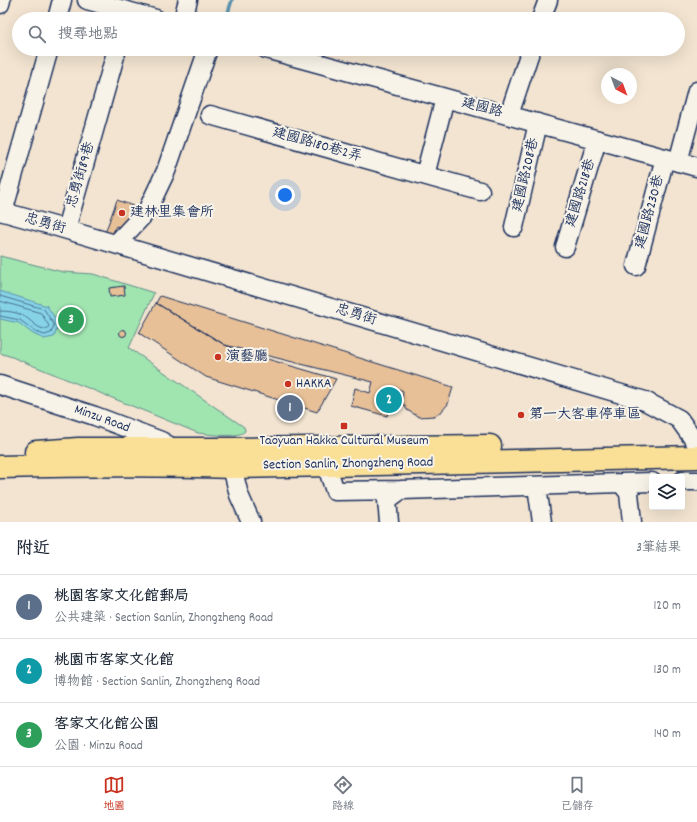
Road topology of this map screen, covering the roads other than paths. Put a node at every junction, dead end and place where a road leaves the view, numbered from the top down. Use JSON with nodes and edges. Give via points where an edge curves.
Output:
{"nodes":[{"id":1,"x":1,"y":0,"type":"edge"},
{"id":2,"x":62,"y":0,"type":"edge"},
{"id":3,"x":87,"y":0,"type":"edge"},
{"id":4,"x":188,"y":0,"type":"edge"},
{"id":5,"x":548,"y":0,"type":"edge"},
{"id":6,"x":0,"y":4,"type":"edge"},
{"id":7,"x":119,"y":9,"type":"edge"},
{"id":8,"x":59,"y":12,"type":"edge"},
{"id":9,"x":130,"y":12,"type":"edge"},
{"id":10,"x":185,"y":12,"type":"edge"},
{"id":11,"x":544,"y":12,"type":"edge"},
{"id":12,"x":47,"y":56,"type":"edge"},
{"id":13,"x":115,"y":56,"type":"edge"},
{"id":14,"x":206,"y":56,"type":"edge"},
{"id":15,"x":292,"y":56,"type":"edge"},
{"id":16,"x":529,"y":56,"type":"edge"},
{"id":17,"x":697,"y":91,"type":"edge"},
{"id":18,"x":445,"y":98,"type":"junction"},
{"id":19,"x":210,"y":115,"type":"dead end"},
{"id":20,"x":509,"y":115,"type":"junction"},
{"id":21,"x":538,"y":123,"type":"junction"},
{"id":22,"x":597,"y":140,"type":"junction"},
{"id":23,"x":671,"y":160,"type":"junction"},
{"id":24,"x":697,"y":167,"type":"edge"},
{"id":25,"x":425,"y":175,"type":"junction"},
{"id":26,"x":480,"y":191,"type":"dead end"},
{"id":27,"x":2,"y":212,"type":"edge"},
{"id":28,"x":514,"y":227,"type":"dead end"},
{"id":29,"x":66,"y":229,"type":"junction"},
{"id":30,"x":116,"y":244,"type":"junction"},
{"id":31,"x":565,"y":247,"type":"dead end"},
{"id":32,"x":636,"y":266,"type":"dead end"},
{"id":33,"x":0,"y":385,"type":"edge"},
{"id":34,"x":697,"y":447,"type":"edge"},
{"id":35,"x":174,"y":449,"type":"junction"},
{"id":36,"x":0,"y":454,"type":"edge"},
{"id":37,"x":232,"y":458,"type":"junction"},
{"id":38,"x":326,"y":464,"type":"junction"},
{"id":39,"x":198,"y":465,"type":"junction"},
{"id":40,"x":0,"y":468,"type":"edge"},
{"id":41,"x":685,"y":481,"type":"edge"},
{"id":42,"x":697,"y":481,"type":"edge"},
{"id":43,"x":649,"y":482,"type":"edge"},
{"id":44,"x":621,"y":483,"type":"junction"},
{"id":45,"x":537,"y":486,"type":"junction"},
{"id":46,"x":401,"y":490,"type":"junction"},
{"id":47,"x":251,"y":522,"type":"edge"},
{"id":48,"x":389,"y":522,"type":"edge"},
{"id":49,"x":542,"y":522,"type":"edge"},
{"id":50,"x":632,"y":522,"type":"edge"}],
"edges":[{"from":1,"to":6,"type":"street"},
{"from":2,"to":8,"type":"street"},
{"from":3,"to":7,"type":"street"},
{"from":4,"to":10,"type":"street"},
{"from":5,"to":11,"type":"street"},
{"from":7,"to":9,"type":"street"},
{"from":12,"to":27,"type":"street"},
{"from":13,"to":29,"type":"street","name":"忠勇街89巷"},
{"from":14,"to":30,"type":"street","via":[[166,171],[147,211]]},
{"from":15,"to":18,"type":"street","name":"建國路"},
{"from":16,"to":20,"type":"street"},
{"from":17,"to":23,"type":"street","name":"建國路230巷"},
{"from":18,"to":20,"type":"street","name":"建國路"},
{"from":18,"to":25,"type":"street"},
{"from":19,"to":25,"type":"street","name":"建國路180巷2弄"},
{"from":20,"to":21,"type":"street","name":"建國路"},
{"from":21,"to":22,"type":"street","name":"建國路"},
{"from":21,"to":28,"type":"street","name":"建國路208巷"},
{"from":22,"to":23,"type":"street","name":"建國路"},
{"from":22,"to":31,"type":"street","name":"建國路218巷"},
{"from":23,"to":24,"type":"street","name":"建國路"},
{"from":23,"to":32,"type":"street","name":"建國路230巷"},
{"from":25,"to":26,"type":"street","name":"建國路180巷2弄"},
{"from":27,"to":29,"type":"street","name":"忠勇街"},
{"from":29,"to":30,"type":"street","name":"忠勇街"},
{"from":30,"to":34,"type":"street","name":"忠勇街","via":[[645,401],[679,419]]},
{"from":33,"to":35,"type":"street","name":"Minzu Road","via":[[95,416],[161,441]]},
{"from":34,"to":37,"type":"main road","name":"Section Sanlin, Zhongzheng Road"},
{"from":34,"to":38,"type":"main road","name":"Section Sanlin, Zhongzheng Road"},
{"from":35,"to":36,"type":"main road","name":"Section Sanlin, Zhongzheng Road","via":[[78,449]]},
{"from":35,"to":37,"type":"main road","name":"Section Sanlin, Zhongzheng Road"},
{"from":35,"to":39,"type":"street","name":"Minzu Road"},
{"from":37,"to":38,"type":"main road","name":"Section Sanlin, Zhongzheng Road"},
{"from":37,"to":39,"type":"main road","name":"Section Sanlin, Zhongzheng Road"},
{"from":37,"to":47,"type":"street","via":[[238,495]]},
{"from":38,"to":46,"type":"street","via":[[335,490]]},
{"from":39,"to":40,"type":"main road","name":"Section Sanlin, Zhongzheng Road"},
{"from":41,"to":42,"type":"street"},
{"from":43,"to":44,"type":"street"},
{"from":44,"to":45,"type":"street"},
{"from":44,"to":50,"type":"street","via":[[629,493]]},
{"from":45,"to":46,"type":"street"},
{"from":45,"to":49,"type":"street"},
{"from":46,"to":48,"type":"street","via":[[387,500]]}]}
